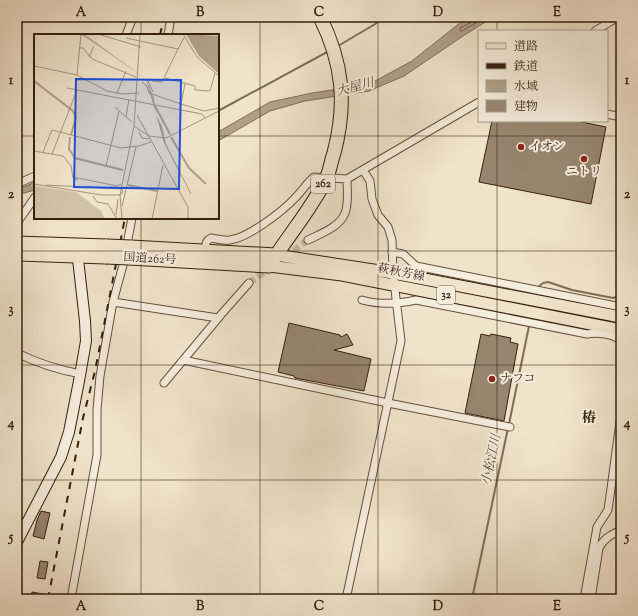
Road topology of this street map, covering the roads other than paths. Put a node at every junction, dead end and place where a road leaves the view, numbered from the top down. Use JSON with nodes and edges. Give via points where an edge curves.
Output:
{"nodes":[{"id":1,"x":133,"y":17,"type":"edge"},
{"id":2,"x":171,"y":17,"type":"edge"},
{"id":3,"x":320,"y":17,"type":"edge"},
{"id":4,"x":618,"y":17,"type":"edge"},
{"id":5,"x":597,"y":30,"type":"edge"},
{"id":6,"x":126,"y":34,"type":"edge"},
{"id":7,"x":168,"y":34,"type":"edge"},
{"id":8,"x":478,"y":103,"type":"edge"},
{"id":9,"x":608,"y":114,"type":"edge"},
{"id":10,"x":621,"y":117,"type":"edge"},
{"id":11,"x":363,"y":170,"type":"junction"},
{"id":12,"x":34,"y":176,"type":"edge"},
{"id":13,"x":327,"y":178,"type":"junction"},
{"id":14,"x":347,"y":179,"type":"junction"},
{"id":15,"x":17,"y":184,"type":"edge"},
{"id":16,"x":34,"y":198,"type":"edge"},
{"id":17,"x":132,"y":219,"type":"edge"},
{"id":18,"x":17,"y":223,"type":"edge"},
{"id":19,"x":308,"y":240,"type":"tunnel mouth"},
{"id":20,"x":17,"y":243,"type":"edge"},
{"id":21,"x":77,"y":250,"type":"junction"},
{"id":22,"x":205,"y":251,"type":"junction"},
{"id":23,"x":130,"y":252,"type":"junction"},
{"id":24,"x":392,"y":252,"type":"junction"},
{"id":25,"x":17,"y":254,"type":"edge"},
{"id":26,"x":273,"y":261,"type":"junction"},
{"id":27,"x":394,"y":273,"type":"junction"},
{"id":28,"x":249,"y":283,"type":"tunnel mouth"},
{"id":29,"x":396,"y":284,"type":"junction"},
{"id":30,"x":362,"y":300,"type":"dead end"},
{"id":31,"x":113,"y":302,"type":"junction"},
{"id":32,"x":397,"y":304,"type":"junction"},
{"id":33,"x":621,"y":307,"type":"edge"},
{"id":34,"x":220,"y":316,"type":"junction"},
{"id":35,"x":621,"y":317,"type":"edge"},
{"id":36,"x":621,"y":330,"type":"edge"},
{"id":37,"x":621,"y":342,"type":"edge"},
{"id":38,"x":17,"y":353,"type":"edge"},
{"id":39,"x":183,"y":360,"type":"junction"},
{"id":40,"x":81,"y":374,"type":"junction"},
{"id":41,"x":164,"y":383,"type":"dead end"},
{"id":42,"x":388,"y":403,"type":"junction"},
{"id":43,"x":621,"y":415,"type":"edge"},
{"id":44,"x":510,"y":427,"type":"dead end"},
{"id":45,"x":621,"y":530,"type":"edge"},
{"id":46,"x":17,"y":542,"type":"edge"},
{"id":47,"x":71,"y":599,"type":"edge"},
{"id":48,"x":346,"y":599,"type":"edge"},
{"id":49,"x":584,"y":599,"type":"edge"},
{"id":50,"x":591,"y":599,"type":"edge"}],
"edges":[{"from":1,"to":6,"type":"street"},
{"from":2,"to":7,"type":"street"},
{"from":3,"to":13,"type":"highway","number":"262","via":[[330,37],[336,59],[342,101]]},
{"from":4,"to":5,"type":"street"},
{"from":8,"to":11,"type":"street"},
{"from":9,"to":10,"type":"street"},
{"from":11,"to":14,"type":"street"},
{"from":11,"to":24,"type":"street","via":[[370,181],[372,199],[378,214],[388,227]]},
{"from":12,"to":15,"type":"street"},
{"from":13,"to":14,"type":"street"},
{"from":13,"to":22,"type":"street","via":[[314,177],[296,198],[264,224],[235,239],[211,238],[206,242]]},
{"from":13,"to":26,"type":"highway","number":"262"},
{"from":14,"to":19,"type":"street","via":[[346,213],[336,224]]},
{"from":16,"to":18,"type":"street"},
{"from":17,"to":31,"type":"street"},
{"from":20,"to":21,"type":"highway","name":"国道262号"},
{"from":21,"to":23,"type":"highway","name":"国道262号","bridge":true},
{"from":21,"to":25,"type":"highway","name":"国道262号"},
{"from":21,"to":40,"type":"street","via":[[86,341]]},
{"from":22,"to":23,"type":"highway","name":"国道262号"},
{"from":22,"to":26,"type":"highway","name":"国道262号"},
{"from":23,"to":26,"type":"highway","name":"国道262号"},
{"from":24,"to":27,"type":"street"},
{"from":24,"to":33,"type":"street","via":[[403,254],[416,266]]},
{"from":26,"to":27,"type":"main road","name":"萩秋芳線","number":"32"},
{"from":26,"to":29,"type":"main road","name":"萩秋芳線","number":"32"},
{"from":27,"to":29,"type":"street"},
{"from":27,"to":35,"type":"main road","name":"萩秋芳線","number":"32"},
{"from":28,"to":34,"type":"street"},
{"from":29,"to":32,"type":"street"},
{"from":29,"to":36,"type":"main road","name":"萩秋芳線","number":"32"},
{"from":30,"to":32,"type":"street"},
{"from":31,"to":34,"type":"street","via":[[218,318]]},
{"from":31,"to":47,"type":"street","via":[[100,376],[97,455]]},
{"from":32,"to":37,"type":"street","via":[[416,300],[587,334],[595,333],[618,338]]},
{"from":32,"to":42,"type":"street","via":[[401,340]]},
{"from":34,"to":39,"type":"street"},
{"from":38,"to":40,"type":"street"},
{"from":39,"to":41,"type":"street"},
{"from":39,"to":42,"type":"street"},
{"from":40,"to":46,"type":"street","via":[[61,457]]},
{"from":42,"to":44,"type":"street"},
{"from":42,"to":48,"type":"street"},
{"from":43,"to":49,"type":"street","via":[[608,510],[597,527]]},
{"from":45,"to":50,"type":"street","via":[[602,541]]}]}
